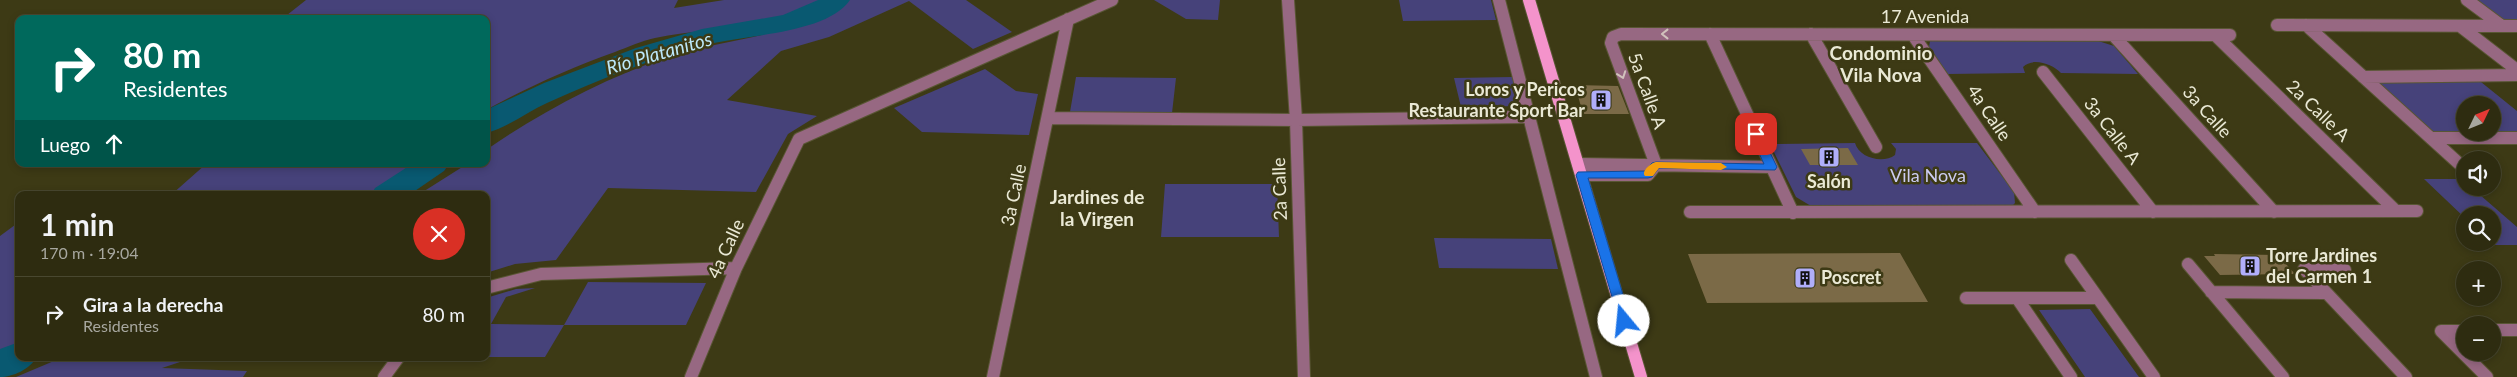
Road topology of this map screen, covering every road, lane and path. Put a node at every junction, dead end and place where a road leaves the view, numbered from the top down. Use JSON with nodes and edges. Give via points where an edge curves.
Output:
{"nodes":[{"id":1,"x":1112,"y":0,"type":"edge"},
{"id":2,"x":1288,"y":0,"type":"edge"},
{"id":3,"x":1499,"y":0,"type":"edge"},
{"id":4,"x":1530,"y":0,"type":"edge"},
{"id":5,"x":2467,"y":0,"type":"edge"},
{"id":6,"x":1068,"y":20,"type":"junction"},
{"id":7,"x":2277,"y":25,"type":"dead end"},
{"id":8,"x":2306,"y":26,"type":"junction"},
{"id":9,"x":2460,"y":26,"type":"junction"},
{"id":10,"x":2502,"y":26,"type":"junction"},
{"id":11,"x":2517,"y":26,"type":"edge"},
{"id":12,"x":1621,"y":34,"type":"joint"},
{"id":13,"x":1710,"y":34,"type":"junction"},
{"id":14,"x":1811,"y":34,"type":"junction"},
{"id":15,"x":1913,"y":34,"type":"junction"},
{"id":16,"x":2215,"y":35,"type":"junction"},
{"id":17,"x":2230,"y":35,"type":"dead end"},
{"id":18,"x":2114,"y":36,"type":"junction"},
{"id":19,"x":2517,"y":70,"type":"edge"},
{"id":20,"x":2043,"y":72,"type":"dead end"},
{"id":21,"x":2517,"y":75,"type":"edge"},
{"id":22,"x":2363,"y":77,"type":"junction"},
{"id":23,"x":1530,"y":117,"type":"junction"},
{"id":24,"x":1049,"y":118,"type":"junction"},
{"id":25,"x":1296,"y":120,"type":"junction"},
{"id":26,"x":2432,"y":138,"type":"junction"},
{"id":27,"x":2517,"y":138,"type":"edge"},
{"id":28,"x":1876,"y":147,"type":"dead end"},
{"id":29,"x":2456,"y":160,"type":"edge"},
{"id":30,"x":1771,"y":167,"type":"junction"},
{"id":31,"x":1580,"y":169,"type":"junction"},
{"id":32,"x":1652,"y":170,"type":"junction"},
{"id":33,"x":2396,"y":211,"type":"junction"},
{"id":34,"x":1690,"y":212,"type":"dead end"},
{"id":35,"x":2035,"y":212,"type":"junction"},
{"id":36,"x":2153,"y":212,"type":"junction"},
{"id":37,"x":2274,"y":212,"type":"junction"},
{"id":38,"x":2417,"y":212,"type":"dead end"},
{"id":39,"x":1793,"y":213,"type":"junction"},
{"id":40,"x":2071,"y":260,"type":"dead end"},
{"id":41,"x":2188,"y":264,"type":"dead end"},
{"id":42,"x":736,"y":268,"type":"junction"},
{"id":43,"x":2345,"y":270,"type":"dead end"},
{"id":44,"x":490,"y":287,"type":"edge"},
{"id":45,"x":2211,"y":292,"type":"junction"},
{"id":46,"x":2325,"y":292,"type":"junction"},
{"id":47,"x":1966,"y":298,"type":"dead end"},
{"id":48,"x":2017,"y":298,"type":"junction"},
{"id":49,"x":2096,"y":298,"type":"junction"},
{"id":50,"x":2501,"y":330,"type":"edge"},
{"id":51,"x":2517,"y":330,"type":"edge"},
{"id":52,"x":2456,"y":331,"type":"edge"},
{"id":53,"x":2456,"y":346,"type":"edge"},
{"id":54,"x":396,"y":361,"type":"edge"},
{"id":55,"x":2471,"y":361,"type":"edge"},
{"id":56,"x":384,"y":377,"type":"edge"},
{"id":57,"x":691,"y":377,"type":"edge"},
{"id":58,"x":992,"y":377,"type":"edge"},
{"id":59,"x":1304,"y":377,"type":"edge"},
{"id":60,"x":1596,"y":377,"type":"edge"},
{"id":61,"x":1641,"y":377,"type":"edge"},
{"id":62,"x":2071,"y":377,"type":"edge"},
{"id":63,"x":2154,"y":377,"type":"edge"},
{"id":64,"x":2283,"y":377,"type":"edge"},
{"id":65,"x":2406,"y":377,"type":"edge"},
{"id":66,"x":2487,"y":377,"type":"edge"}],
"edges":[{"from":1,"to":6,"type":"street"},
{"from":2,"to":25,"type":"street","name":"2a Calle"},
{"from":3,"to":23,"type":"street"},
{"from":4,"to":31,"type":"main road"},
{"from":5,"to":10,"type":"street"},
{"from":6,"to":24,"type":"street","name":"3a Calle"},
{"from":6,"to":42,"type":"street","name":"4a Calle","via":[[799,139]]},
{"from":7,"to":8,"type":"street"},
{"from":8,"to":9,"type":"street"},
{"from":8,"to":22,"type":"street"},
{"from":9,"to":10,"type":"street"},
{"from":9,"to":19,"type":"street"},
{"from":10,"to":11,"type":"street"},
{"from":13,"to":12,"type":"street","name":"17 Avenida","one_way":true},
{"from":12,"to":32,"type":"street","name":"5a Calle A","one_way":true,"via":[[1611,43]]},
{"from":13,"to":14,"type":"street","name":"17 Avenida"},
{"from":13,"to":30,"type":"street"},
{"from":14,"to":15,"type":"street","name":"17 Avenida"},
{"from":14,"to":28,"type":"street"},
{"from":15,"to":18,"type":"street","name":"17 Avenida"},
{"from":15,"to":35,"type":"street","name":"4a Calle"},
{"from":16,"to":17,"type":"street","name":"17 Avenida"},
{"from":16,"to":18,"type":"street","name":"17 Avenida"},
{"from":16,"to":33,"type":"street","name":"2a Calle A"},
{"from":18,"to":37,"type":"street","name":"3a Calle"},
{"from":20,"to":36,"type":"street","name":"3a Calle A"},
{"from":21,"to":22,"type":"street"},
{"from":22,"to":26,"type":"street"},
{"from":23,"to":25,"type":"street"},
{"from":23,"to":60,"type":"street"},
{"from":24,"to":25,"type":"street"},
{"from":24,"to":58,"type":"street","name":"3a Calle"},
{"from":25,"to":59,"type":"street","name":"2a Calle"},
{"from":26,"to":27,"type":"street"},
{"from":26,"to":29,"type":"street"},
{"from":30,"to":32,"type":"street"},
{"from":30,"to":39,"type":"street"},
{"from":31,"to":32,"type":"street"},
{"from":31,"to":61,"type":"main road"},
{"from":33,"to":37,"type":"street"},
{"from":33,"to":38,"type":"street"},
{"from":34,"to":39,"type":"street"},
{"from":35,"to":36,"type":"street"},
{"from":35,"to":39,"type":"street"},
{"from":36,"to":37,"type":"street"},
{"from":40,"to":49,"type":"street"},
{"from":41,"to":45,"type":"street"},
{"from":42,"to":44,"type":"street","via":[[541,274]]},
{"from":42,"to":57,"type":"street","name":"4a Calle"},
{"from":43,"to":46,"type":"street","via":[[2304,269]]},
{"from":45,"to":46,"type":"street"},
{"from":45,"to":64,"type":"street"},
{"from":46,"to":65,"type":"street"},
{"from":47,"to":48,"type":"street"},
{"from":48,"to":49,"type":"street"},
{"from":48,"to":62,"type":"street"},
{"from":49,"to":63,"type":"street"},
{"from":50,"to":51,"type":"street"},
{"from":52,"to":53,"type":"street","via":[[2441,331]]},
{"from":54,"to":56,"type":"street"},
{"from":55,"to":66,"type":"street"}]}
